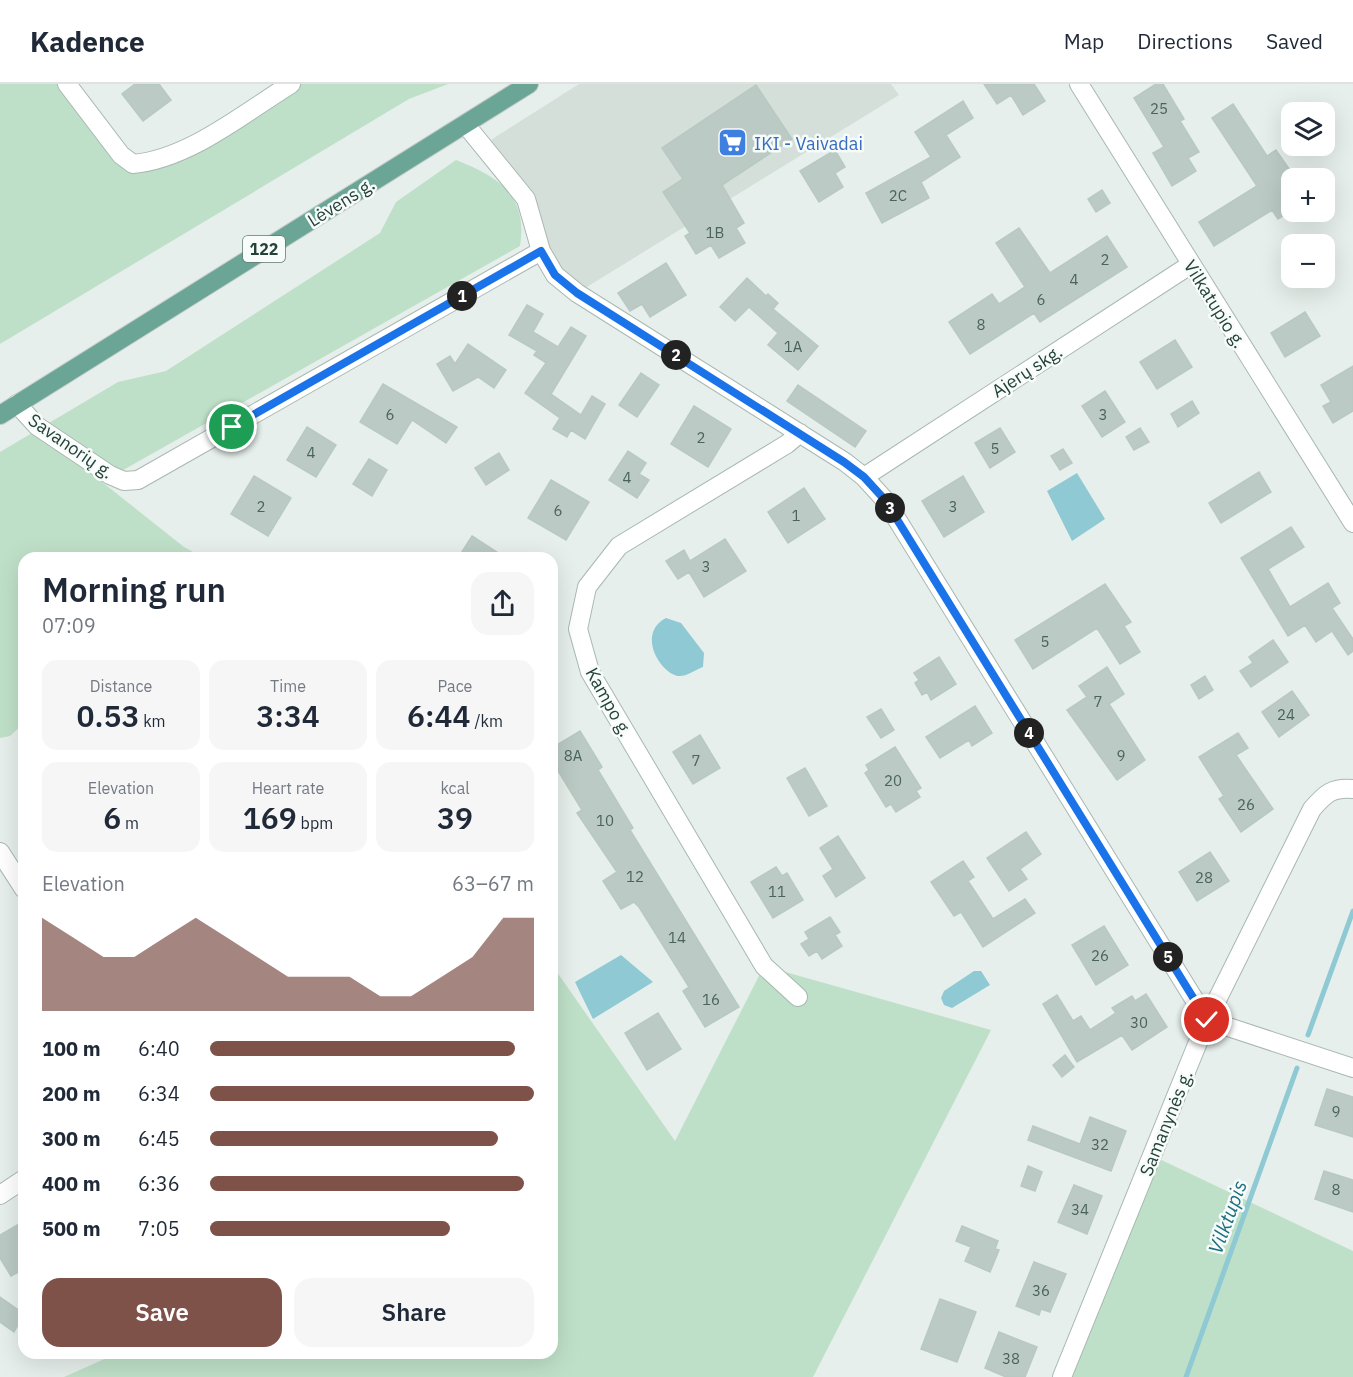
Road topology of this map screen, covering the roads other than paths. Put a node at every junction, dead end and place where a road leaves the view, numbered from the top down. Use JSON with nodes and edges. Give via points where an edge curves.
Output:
{"nodes":[{"id":1,"x":67,"y":84,"type":"edge"},
{"id":2,"x":291,"y":84,"type":"edge"},
{"id":3,"x":529,"y":84,"type":"edge"},
{"id":4,"x":1078,"y":84,"type":"edge"},
{"id":5,"x":465,"y":124,"type":"junction"},
{"id":6,"x":541,"y":251,"type":"junction"},
{"id":7,"x":1190,"y":265,"type":"junction"},
{"id":8,"x":17,"y":404,"type":"junction"},
{"id":9,"x":0,"y":415,"type":"edge"},
{"id":10,"x":800,"y":433,"type":"junction"},
{"id":11,"x":864,"y":477,"type":"junction"},
{"id":12,"x":1353,"y":523,"type":"edge"},
{"id":13,"x":1353,"y":789,"type":"edge"},
{"id":14,"x":0,"y":852,"type":"edge"},
{"id":15,"x":18,"y":880,"type":"edge"},
{"id":16,"x":798,"y":997,"type":"dead end"},
{"id":17,"x":1207,"y":1020,"type":"junction"},
{"id":18,"x":1353,"y":1068,"type":"edge"},
{"id":19,"x":18,"y":1183,"type":"edge"},
{"id":20,"x":0,"y":1195,"type":"edge"},
{"id":21,"x":1062,"y":1377,"type":"edge"}],
"edges":[{"from":1,"to":2,"type":"street","via":[[121,155],[134,164],[184,151]]},
{"from":3,"to":5,"type":"main road","name":"Lėvens g.","number":"122"},
{"from":4,"to":7,"type":"street","name":"Vilkatupio g."},
{"from":5,"to":6,"type":"street","via":[[526,199]]},
{"from":5,"to":8,"type":"main road","name":"Lėvens g.","number":"122"},
{"from":6,"to":8,"type":"street","name":"Savanorių g.","via":[[138,480],[110,476],[37,426]]},
{"from":6,"to":10,"type":"street","via":[[555,275],[577,293]]},
{"from":7,"to":11,"type":"street","name":"Ajerų skg."},
{"from":7,"to":12,"type":"street","name":"Vilkatupio g."},
{"from":8,"to":9,"type":"main road","name":"Lėvens g.","number":"122"},
{"from":10,"to":11,"type":"street"},
{"from":10,"to":16,"type":"street","name":"Kampo g.","via":[[620,546],[587,587],[578,629],[590,672],[764,966]]},
{"from":11,"to":17,"type":"street","via":[[885,500]]},
{"from":13,"to":17,"type":"street","name":"Samanynės g.","via":[[1326,793],[1312,809]]},
{"from":14,"to":15,"type":"street"},
{"from":17,"to":18,"type":"street"},
{"from":17,"to":21,"type":"street","name":"Samanynės g."},
{"from":19,"to":20,"type":"street"}]}
